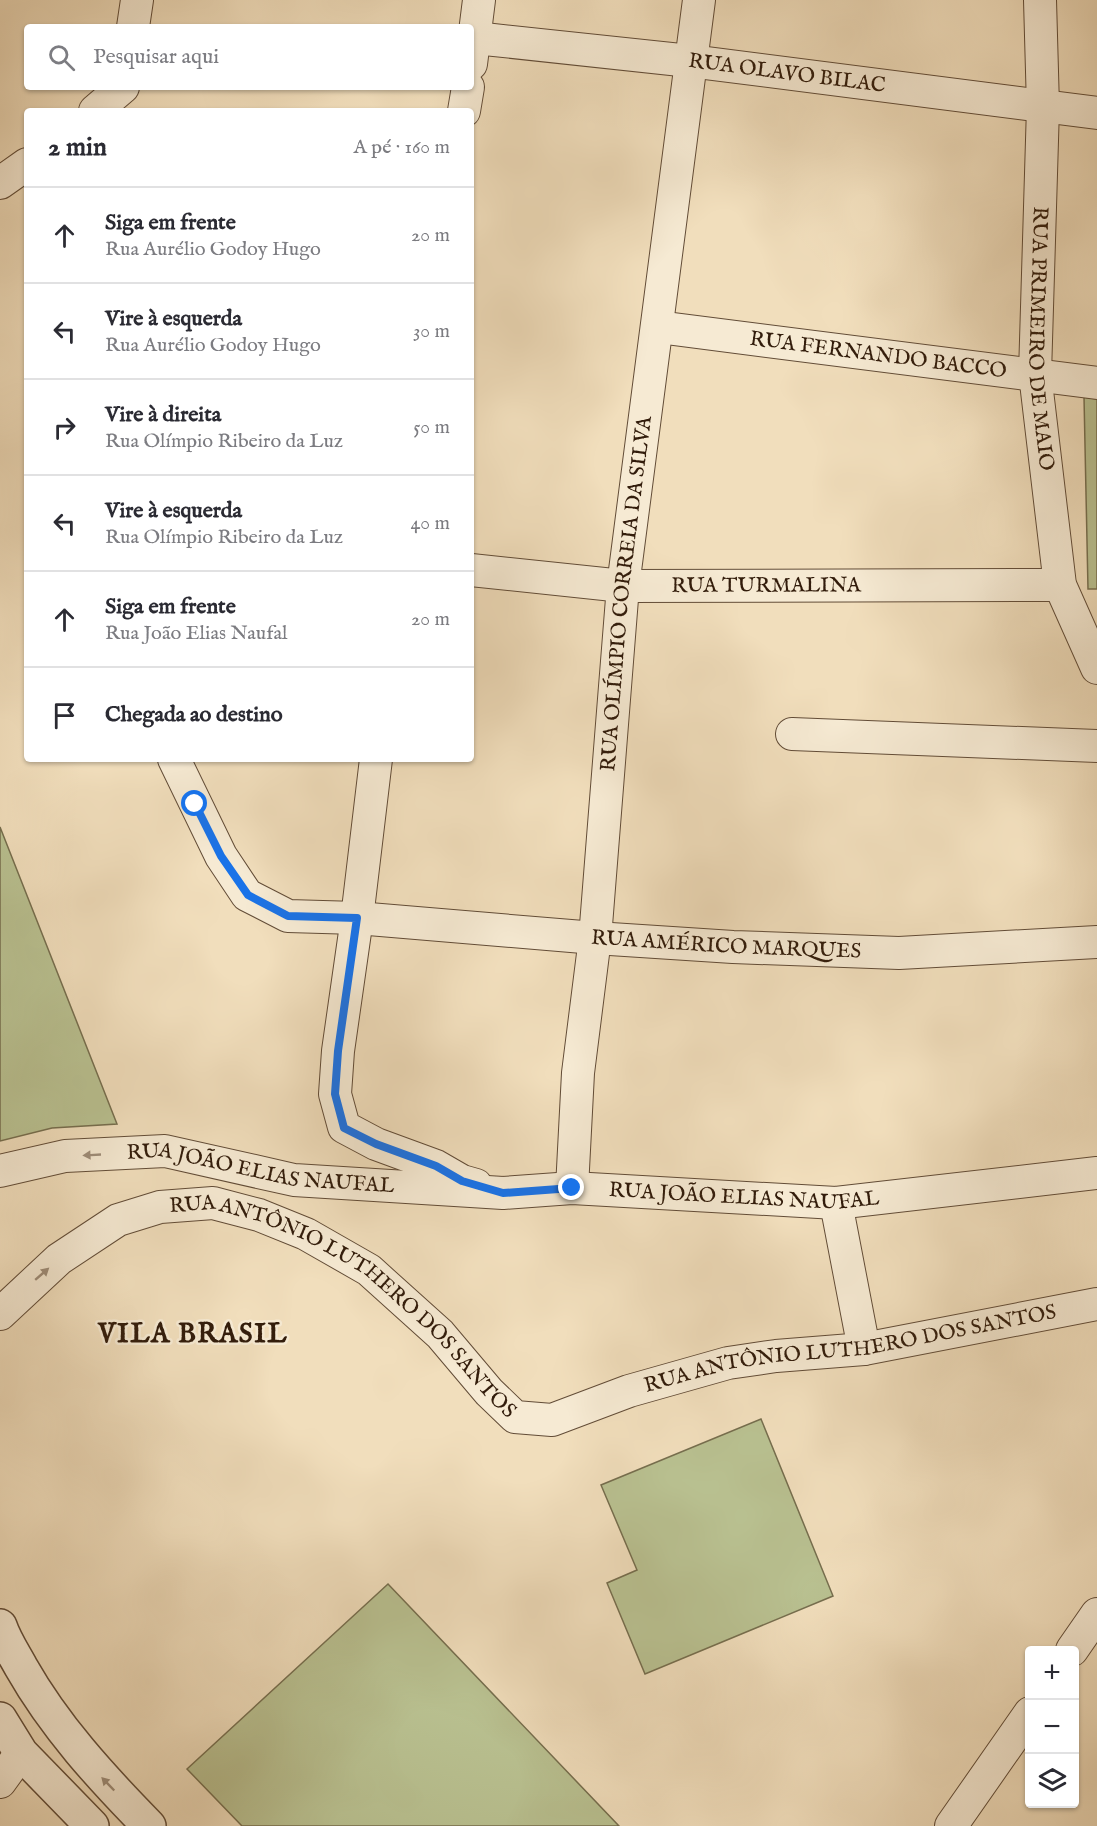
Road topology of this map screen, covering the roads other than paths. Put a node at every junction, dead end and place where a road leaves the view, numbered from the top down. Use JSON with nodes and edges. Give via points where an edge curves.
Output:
{"nodes":[{"id":1,"x":137,"y":0,"type":"edge"},
{"id":2,"x":478,"y":0,"type":"edge"},
{"id":3,"x":699,"y":0,"type":"edge"},
{"id":4,"x":1040,"y":0,"type":"edge"},
{"id":5,"x":133,"y":24,"type":"edge"},
{"id":6,"x":474,"y":41,"type":"edge"},
{"id":7,"x":474,"y":51,"type":"edge"},
{"id":8,"x":690,"y":61,"type":"junction"},
{"id":9,"x":120,"y":90,"type":"edge"},
{"id":10,"x":122,"y":90,"type":"edge"},
{"id":11,"x":468,"y":90,"type":"edge"},
{"id":12,"x":1043,"y":107,"type":"junction"},
{"id":13,"x":98,"y":108,"type":"edge"},
{"id":14,"x":120,"y":108,"type":"edge"},
{"id":15,"x":464,"y":108,"type":"edge"},
{"id":16,"x":1097,"y":113,"type":"edge"},
{"id":17,"x":24,"y":166,"type":"edge"},
{"id":18,"x":0,"y":183,"type":"edge"},
{"id":19,"x":658,"y":327,"type":"junction"},
{"id":20,"x":1035,"y":374,"type":"junction"},
{"id":21,"x":1097,"y":383,"type":"edge"},
{"id":22,"x":474,"y":570,"type":"edge"},
{"id":23,"x":1060,"y":585,"type":"junction"},
{"id":24,"x":623,"y":586,"type":"junction"},
{"id":25,"x":1097,"y":668,"type":"edge"},
{"id":26,"x":792,"y":734,"type":"dead end"},
{"id":27,"x":1097,"y":746,"type":"edge"},
{"id":28,"x":175,"y":762,"type":"edge"},
{"id":29,"x":376,"y":762,"type":"edge"},
{"id":30,"x":357,"y":918,"type":"junction"},
{"id":31,"x":595,"y":938,"type":"junction"},
{"id":32,"x":1097,"y":942,"type":"edge"},
{"id":33,"x":212,"y":1161,"type":"junction"},
{"id":34,"x":0,"y":1171,"type":"edge"},
{"id":35,"x":1097,"y":1173,"type":"edge"},
{"id":36,"x":572,"y":1188,"type":"junction"},
{"id":37,"x":503,"y":1193,"type":"junction"},
{"id":38,"x":213,"y":1203,"type":"junction"},
{"id":39,"x":836,"y":1203,"type":"junction"},
{"id":40,"x":1097,"y":1304,"type":"edge"},
{"id":41,"x":0,"y":1314,"type":"edge"},
{"id":42,"x":864,"y":1349,"type":"junction"},
{"id":43,"x":1097,"y":1614,"type":"edge"},
{"id":44,"x":0,"y":1626,"type":"edge"},
{"id":45,"x":1075,"y":1646,"type":"edge"},
{"id":46,"x":0,"y":1719,"type":"edge"},
{"id":47,"x":1025,"y":1719,"type":"edge"},
{"id":48,"x":21,"y":1753,"type":"junction"},
{"id":49,"x":0,"y":1782,"type":"edge"},
{"id":50,"x":92,"y":1826,"type":"edge"},
{"id":51,"x":148,"y":1826,"type":"edge"},
{"id":52,"x":951,"y":1826,"type":"edge"}],
"edges":[{"from":1,"to":5,"type":"street"},
{"from":2,"to":6,"type":"street"},
{"from":3,"to":8,"type":"street","name":"RUA OLÍMPIO CORREIA DA SILVA"},
{"from":4,"to":12,"type":"street","name":"RUA PRIMEIRO DE MAIO"},
{"from":7,"to":8,"type":"street","name":"RUA OLAVO BILAC"},
{"from":8,"to":12,"type":"street","name":"RUA OLAVO BILAC"},
{"from":8,"to":19,"type":"street","name":"RUA OLÍMPIO CORREIA DA SILVA"},
{"from":9,"to":13,"type":"street"},
{"from":10,"to":14,"type":"street"},
{"from":11,"to":15,"type":"street"},
{"from":12,"to":16,"type":"street","name":"RUA OLAVO BILAC"},
{"from":12,"to":20,"type":"street","name":"RUA PRIMEIRO DE MAIO"},
{"from":17,"to":18,"type":"street"},
{"from":19,"to":20,"type":"street","name":"RUA FERNANDO BACCO"},
{"from":19,"to":24,"type":"street","name":"RUA OLÍMPIO CORREIA DA SILVA"},
{"from":20,"to":21,"type":"street","name":"RUA FERNANDO BACCO"},
{"from":20,"to":23,"type":"street","name":"RUA PRIMEIRO DE MAIO"},
{"from":22,"to":24,"type":"street","name":"RUA TURMALINA"},
{"from":23,"to":24,"type":"street","name":"RUA TURMALINA"},
{"from":23,"to":25,"type":"street","name":"RUA PRIMEIRO DE MAIO"},
{"from":24,"to":31,"type":"street","name":"RUA OLÍMPIO CORREIA DA SILVA"},
{"from":26,"to":27,"type":"street"},
{"from":28,"to":30,"type":"street","name":"RUA AMÉRICO MARQUES","via":[[221,856],[248,895],[288,916]]},
{"from":29,"to":30,"type":"street"},
{"from":30,"to":31,"type":"street","name":"RUA AMÉRICO MARQUES"},
{"from":30,"to":37,"type":"street","via":[[335,1094],[344,1128],[436,1166],[462,1181]]},
{"from":31,"to":32,"type":"street","name":"RUA AMÉRICO MARQUES","via":[[899,953]]},
{"from":31,"to":36,"type":"street","name":"RUA OLÍMPIO CORREIA DA SILVA","via":[[578,1073]]},
{"from":33,"to":34,"type":"street","name":"RUA JOÃO ELIAS NAUFAL","one_way":true,"via":[[165,1151],[65,1156]]},
{"from":33,"to":37,"type":"street","name":"RUA JOÃO ELIAS NAUFAL","via":[[294,1180]]},
{"from":33,"to":38,"type":"street"},
{"from":35,"to":39,"type":"street","name":"RUA JOÃO ELIAS NAUFAL"},
{"from":36,"to":37,"type":"street","name":"RUA JOÃO ELIAS NAUFAL"},
{"from":36,"to":39,"type":"street","name":"RUA JOÃO ELIAS NAUFAL"},
{"from":41,"to":38,"type":"street","name":"RUA ANTÔNIO LUTHERO DOS SANTOS","one_way":true,"via":[[59,1259],[118,1220],[160,1207]]},
{"from":38,"to":42,"type":"street","name":"RUA ANTÔNIO LUTHERO DOS SANTOS","via":[[259,1215],[306,1234],[369,1270],[440,1334],[514,1418],[552,1420],[629,1391],[728,1363]]},
{"from":39,"to":42,"type":"street"},
{"from":40,"to":42,"type":"street","name":"RUA ANTÔNIO LUTHERO DOS SANTOS"},
{"from":43,"to":45,"type":"street"},
{"from":51,"to":44,"type":"street","one_way":true,"via":[[99,1775],[55,1719],[30,1683]]},
{"from":46,"to":48,"type":"street"},
{"from":47,"to":52,"type":"street"},
{"from":48,"to":49,"type":"street"},
{"from":48,"to":50,"type":"street"}]}
